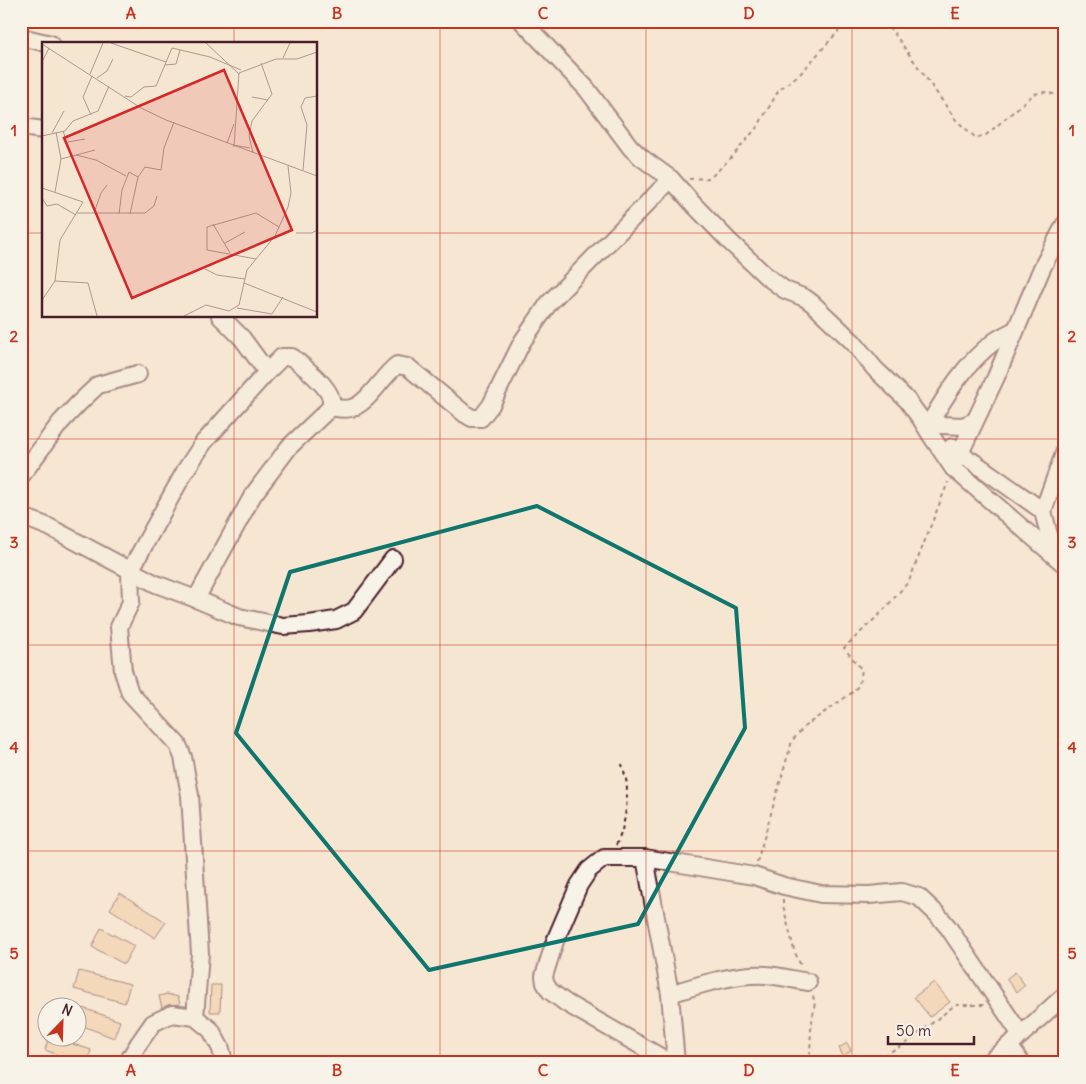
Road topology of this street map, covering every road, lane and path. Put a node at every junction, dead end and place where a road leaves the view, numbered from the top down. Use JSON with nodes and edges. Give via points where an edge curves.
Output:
{"nodes":[{"id":1,"x":522,"y":21,"type":"edge"},
{"id":2,"x":849,"y":21,"type":"edge"},
{"id":3,"x":883,"y":21,"type":"edge"},
{"id":4,"x":21,"y":37,"type":"edge"},
{"id":5,"x":42,"y":42,"type":"edge"},
{"id":6,"x":1065,"y":99,"type":"edge"},
{"id":7,"x":31,"y":128,"type":"edge"},
{"id":8,"x":42,"y":136,"type":"edge"},
{"id":9,"x":671,"y":179,"type":"junction"},
{"id":10,"x":1065,"y":224,"type":"edge"},
{"id":11,"x":222,"y":318,"type":"edge"},
{"id":12,"x":1015,"y":330,"type":"junction"},
{"id":13,"x":266,"y":372,"type":"junction"},
{"id":14,"x":138,"y":374,"type":"dead end"},
{"id":15,"x":331,"y":407,"type":"junction"},
{"id":16,"x":975,"y":421,"type":"junction"},
{"id":17,"x":926,"y":422,"type":"junction"},
{"id":18,"x":1065,"y":451,"type":"edge"},
{"id":19,"x":956,"y":461,"type":"junction"},
{"id":20,"x":21,"y":476,"type":"edge"},
{"id":21,"x":1043,"y":510,"type":"junction"},
{"id":22,"x":21,"y":516,"type":"edge"},
{"id":23,"x":393,"y":560,"type":"dead end"},
{"id":24,"x":1059,"y":560,"type":"edge"},
{"id":25,"x":130,"y":571,"type":"junction"},
{"id":26,"x":196,"y":599,"type":"junction"},
{"id":27,"x":622,"y":764,"type":"dead end"},
{"id":28,"x":604,"y":858,"type":"junction"},
{"id":29,"x":645,"y":858,"type":"junction"},
{"id":30,"x":754,"y":876,"type":"junction"},
{"id":31,"x":808,"y":982,"type":"dead end"},
{"id":32,"x":670,"y":994,"type":"junction"},
{"id":33,"x":1065,"y":995,"type":"edge"},
{"id":34,"x":1001,"y":1007,"type":"junction"},
{"id":35,"x":195,"y":1018,"type":"junction"},
{"id":36,"x":1015,"y":1040,"type":"junction"},
{"id":37,"x":126,"y":1063,"type":"edge"},
{"id":38,"x":224,"y":1063,"type":"edge"},
{"id":39,"x":671,"y":1063,"type":"edge"},
{"id":40,"x":676,"y":1063,"type":"edge"},
{"id":41,"x":870,"y":1063,"type":"edge"},
{"id":42,"x":988,"y":1063,"type":"edge"},
{"id":43,"x":1021,"y":1063,"type":"edge"}],
"edges":[{"from":1,"to":9,"type":"street","via":[[586,88],[631,148]]},
{"from":2,"to":9,"type":"path","via":[[801,73],[779,90],[758,126],[710,178]]},
{"from":3,"to":6,"type":"path","via":[[956,120],[976,138],[986,135],[1034,94],[1045,92]]},
{"from":4,"to":5,"type":"street"},
{"from":7,"to":8,"type":"street"},
{"from":9,"to":15,"type":"street","via":[[548,303],[522,342],[482,418],[465,414],[408,367],[397,365],[361,403],[350,408]]},
{"from":9,"to":17,"type":"street","via":[[766,276],[812,303],[853,342]]},
{"from":10,"to":12,"type":"street"},
{"from":11,"to":13,"type":"street","via":[[242,338]]},
{"from":12,"to":16,"type":"street"},
{"from":12,"to":17,"type":"street","via":[[996,340],[964,370]]},
{"from":13,"to":15,"type":"street","via":[[282,357],[292,357],[327,391]]},
{"from":13,"to":25,"type":"street","via":[[204,442],[185,470]]},
{"from":14,"to":20,"type":"street","via":[[98,386],[60,423]]},
{"from":15,"to":26,"type":"street","via":[[289,447],[253,495]]},
{"from":16,"to":17,"type":"street","via":[[963,426]]},
{"from":16,"to":19,"type":"street"},
{"from":17,"to":19,"type":"street","via":[[932,437]]},
{"from":18,"to":21,"type":"street"},
{"from":19,"to":21,"type":"street","via":[[972,461]]},
{"from":19,"to":24,"type":"street"},
{"from":19,"to":30,"type":"path","via":[[909,581],[844,648],[862,670],[859,685],[854,692],[805,726],[792,741]]},
{"from":21,"to":24,"type":"street"},
{"from":22,"to":25,"type":"street","via":[[49,527]]},
{"from":23,"to":26,"type":"street","via":[[354,612],[336,620],[283,626],[239,617]]},
{"from":25,"to":26,"type":"street"},
{"from":25,"to":35,"type":"street","via":[[131,602],[119,627],[123,671],[130,693],[178,745],[190,794],[200,954]]},
{"from":27,"to":28,"type":"path","via":[[626,780],[626,814],[616,846]]},
{"from":28,"to":29,"type":"street"},
{"from":28,"to":39,"type":"street","via":[[589,870],[580,885],[555,941],[545,982],[550,991],[566,1003]]},
{"from":29,"to":30,"type":"street"},
{"from":29,"to":32,"type":"street"},
{"from":30,"to":34,"type":"street","via":[[821,894],[902,892],[919,897],[948,927]]},
{"from":31,"to":32,"type":"street","via":[[765,975],[740,976]]},
{"from":32,"to":40,"type":"street"},
{"from":33,"to":36,"type":"street"},
{"from":34,"to":36,"type":"street"},
{"from":34,"to":41,"type":"path","via":[[955,1005],[908,1042]]},
{"from":35,"to":37,"type":"street","via":[[172,1014],[153,1024]]},
{"from":35,"to":38,"type":"street","via":[[211,1030]]},
{"from":36,"to":42,"type":"street"},
{"from":36,"to":43,"type":"street"}]}
